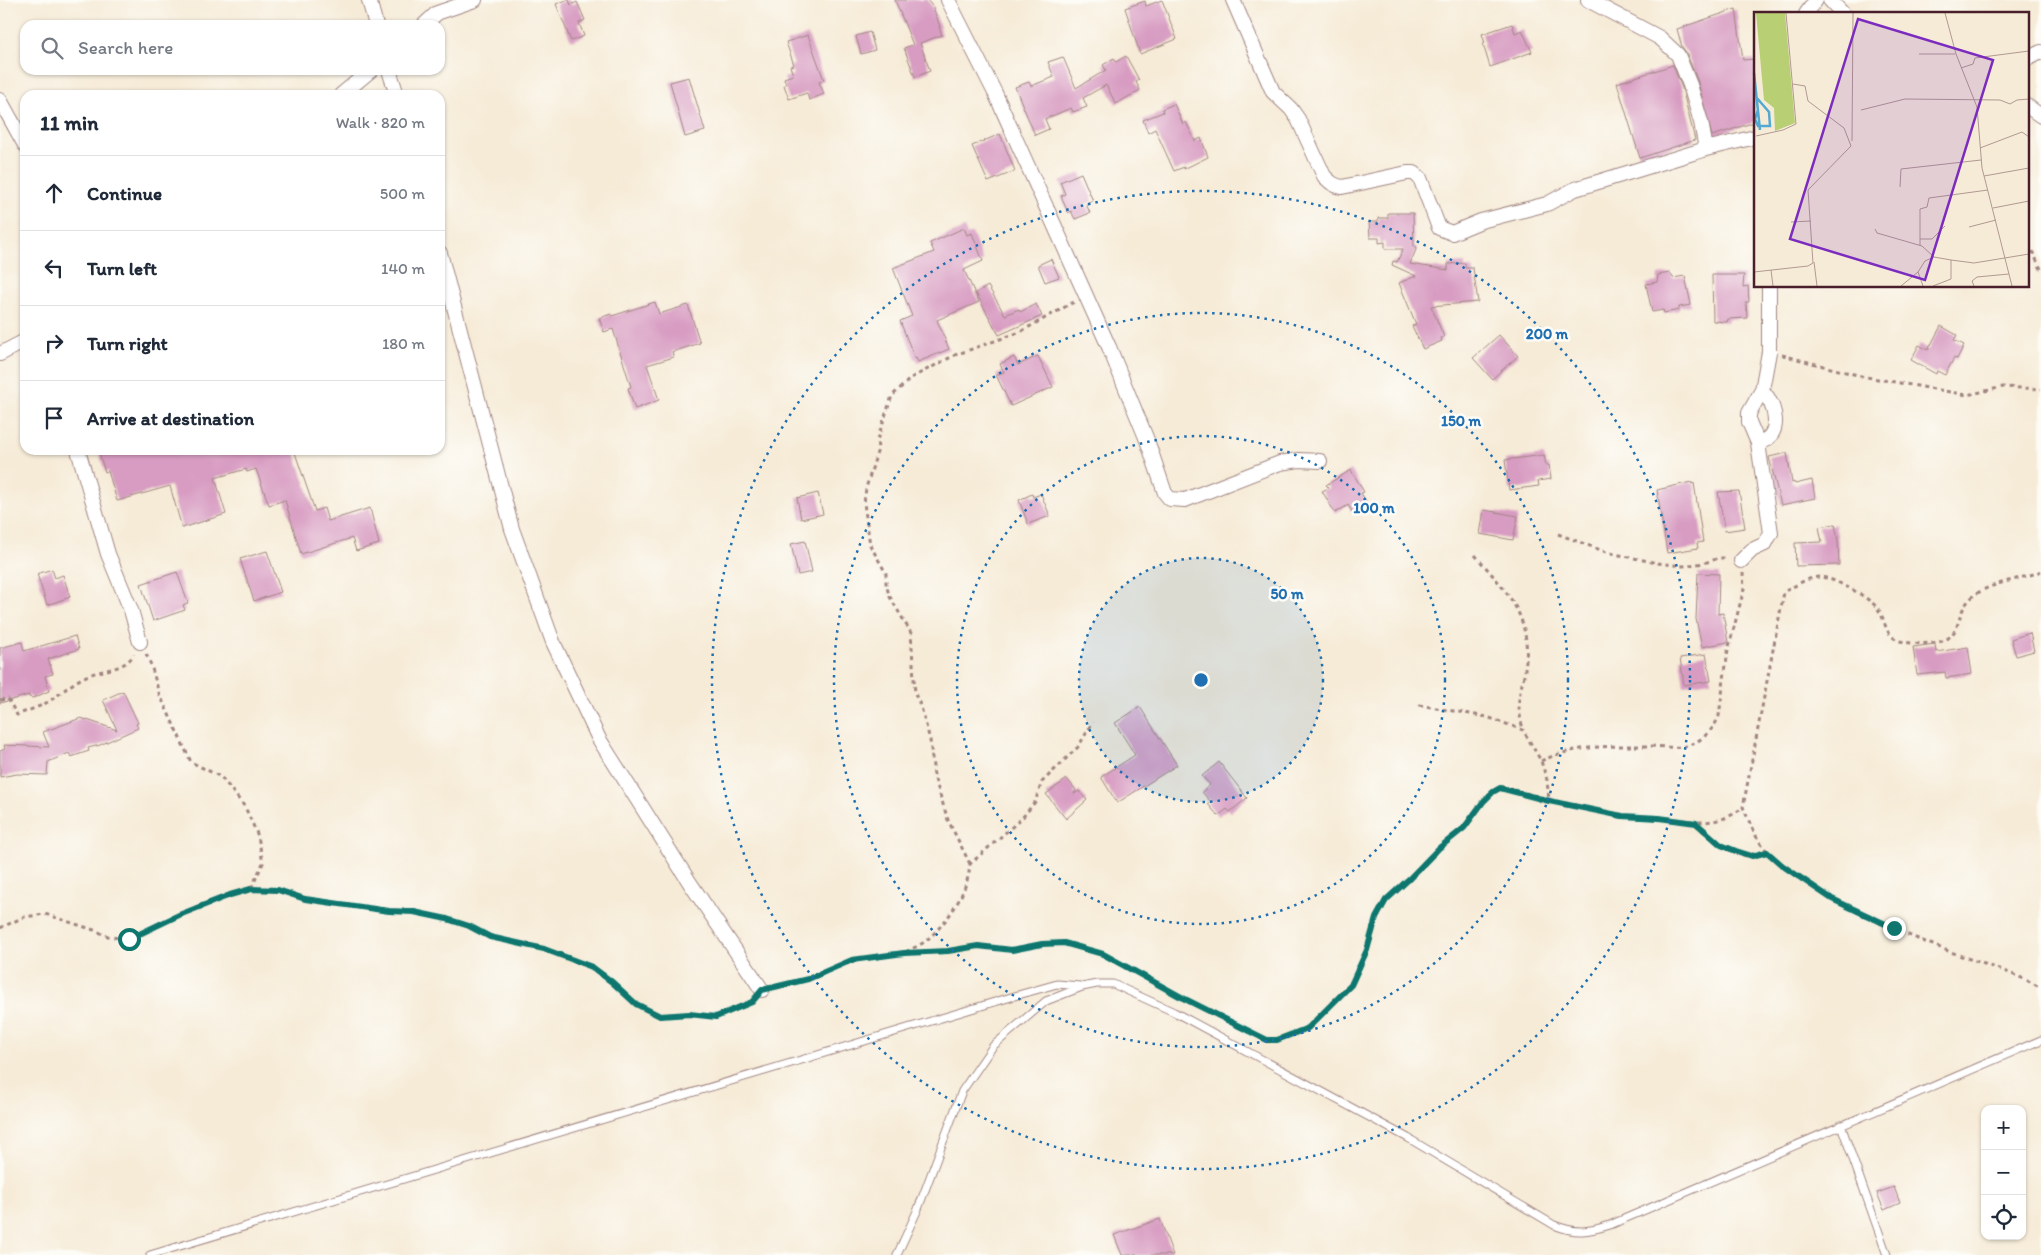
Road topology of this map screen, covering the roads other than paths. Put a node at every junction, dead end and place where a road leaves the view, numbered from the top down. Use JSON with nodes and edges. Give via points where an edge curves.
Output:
{"nodes":[{"id":1,"x":369,"y":0,"type":"edge"},
{"id":2,"x":475,"y":0,"type":"edge"},
{"id":3,"x":948,"y":0,"type":"edge"},
{"id":4,"x":1233,"y":0,"type":"edge"},
{"id":5,"x":1588,"y":0,"type":"edge"},
{"id":6,"x":1816,"y":0,"type":"edge"},
{"id":7,"x":1830,"y":0,"type":"edge"},
{"id":8,"x":1807,"y":12,"type":"edge"},
{"id":9,"x":1841,"y":12,"type":"edge"},
{"id":10,"x":375,"y":20,"type":"edge"},
{"id":11,"x":429,"y":20,"type":"edge"},
{"id":12,"x":2041,"y":52,"type":"edge"},
{"id":13,"x":2028,"y":58,"type":"edge"},
{"id":14,"x":365,"y":75,"type":"edge"},
{"id":15,"x":391,"y":75,"type":"edge"},
{"id":16,"x":347,"y":90,"type":"edge"},
{"id":17,"x":395,"y":90,"type":"edge"},
{"id":18,"x":0,"y":100,"type":"edge"},
{"id":19,"x":2028,"y":107,"type":"edge"},
{"id":20,"x":2041,"y":116,"type":"edge"},
{"id":21,"x":20,"y":136,"type":"edge"},
{"id":22,"x":1754,"y":137,"type":"edge"},
{"id":23,"x":1706,"y":149,"type":"junction"},
{"id":24,"x":445,"y":272,"type":"edge"},
{"id":25,"x":1769,"y":288,"type":"edge"},
{"id":26,"x":20,"y":343,"type":"edge"},
{"id":27,"x":0,"y":354,"type":"edge"},
{"id":28,"x":1762,"y":390,"type":"junction"},
{"id":29,"x":1758,"y":444,"type":"junction"},
{"id":30,"x":79,"y":455,"type":"edge"},
{"id":31,"x":1320,"y":461,"type":"dead end"},
{"id":32,"x":1741,"y":561,"type":"road end"},
{"id":33,"x":140,"y":642,"type":"road end"},
{"id":34,"x":1082,"y":987,"type":"junction"},
{"id":35,"x":762,"y":990,"type":"road end"},
{"id":36,"x":2041,"y":1040,"type":"edge"},
{"id":37,"x":1841,"y":1125,"type":"junction"},
{"id":38,"x":150,"y":1255,"type":"edge"},
{"id":39,"x":898,"y":1255,"type":"edge"},
{"id":40,"x":1887,"y":1255,"type":"edge"}],
"edges":[{"from":1,"to":10,"type":"street"},
{"from":2,"to":11,"type":"street","via":[[437,13]]},
{"from":3,"to":31,"type":"street","via":[[995,93],[1085,295],[1147,440],[1165,493],[1170,499],[1185,500],[1280,463]]},
{"from":4,"to":23,"type":"street","via":[[1272,92],[1295,114],[1329,182],[1342,187],[1414,173],[1420,178],[1439,228],[1448,232],[1546,204],[1576,189]]},
{"from":5,"to":23,"type":"street","via":[[1660,38],[1678,55],[1693,94]]},
{"from":6,"to":8,"type":"street"},
{"from":7,"to":9,"type":"street"},
{"from":12,"to":13,"type":"street"},
{"from":14,"to":16,"type":"street"},
{"from":15,"to":17,"type":"street"},
{"from":18,"to":21,"type":"street"},
{"from":19,"to":20,"type":"street"},
{"from":22,"to":23,"type":"street"},
{"from":24,"to":35,"type":"street","via":[[512,529],[553,642],[599,739]]},
{"from":25,"to":28,"type":"street","via":[[1769,352]]},
{"from":26,"to":27,"type":"street"},
{"from":28,"to":29,"type":"street","via":[[1749,413],[1749,422]]},
{"from":28,"to":29,"type":"street","via":[[1772,404],[1775,419],[1770,436]]},
{"from":29,"to":32,"type":"street","via":[[1771,533],[1765,544],[1752,550]]},
{"from":30,"to":33,"type":"street","via":[[108,554]]},
{"from":34,"to":37,"type":"lane","via":[[1113,984],[1174,1012],[1408,1138],[1515,1204],[1568,1231],[1593,1230],[1610,1225]]},
{"from":34,"to":38,"type":"lane","via":[[1057,984],[1018,994]]},
{"from":34,"to":39,"type":"lane","via":[[1046,1001],[993,1046],[962,1091]]},
{"from":36,"to":37,"type":"lane"},
{"from":37,"to":40,"type":"lane"}]}
